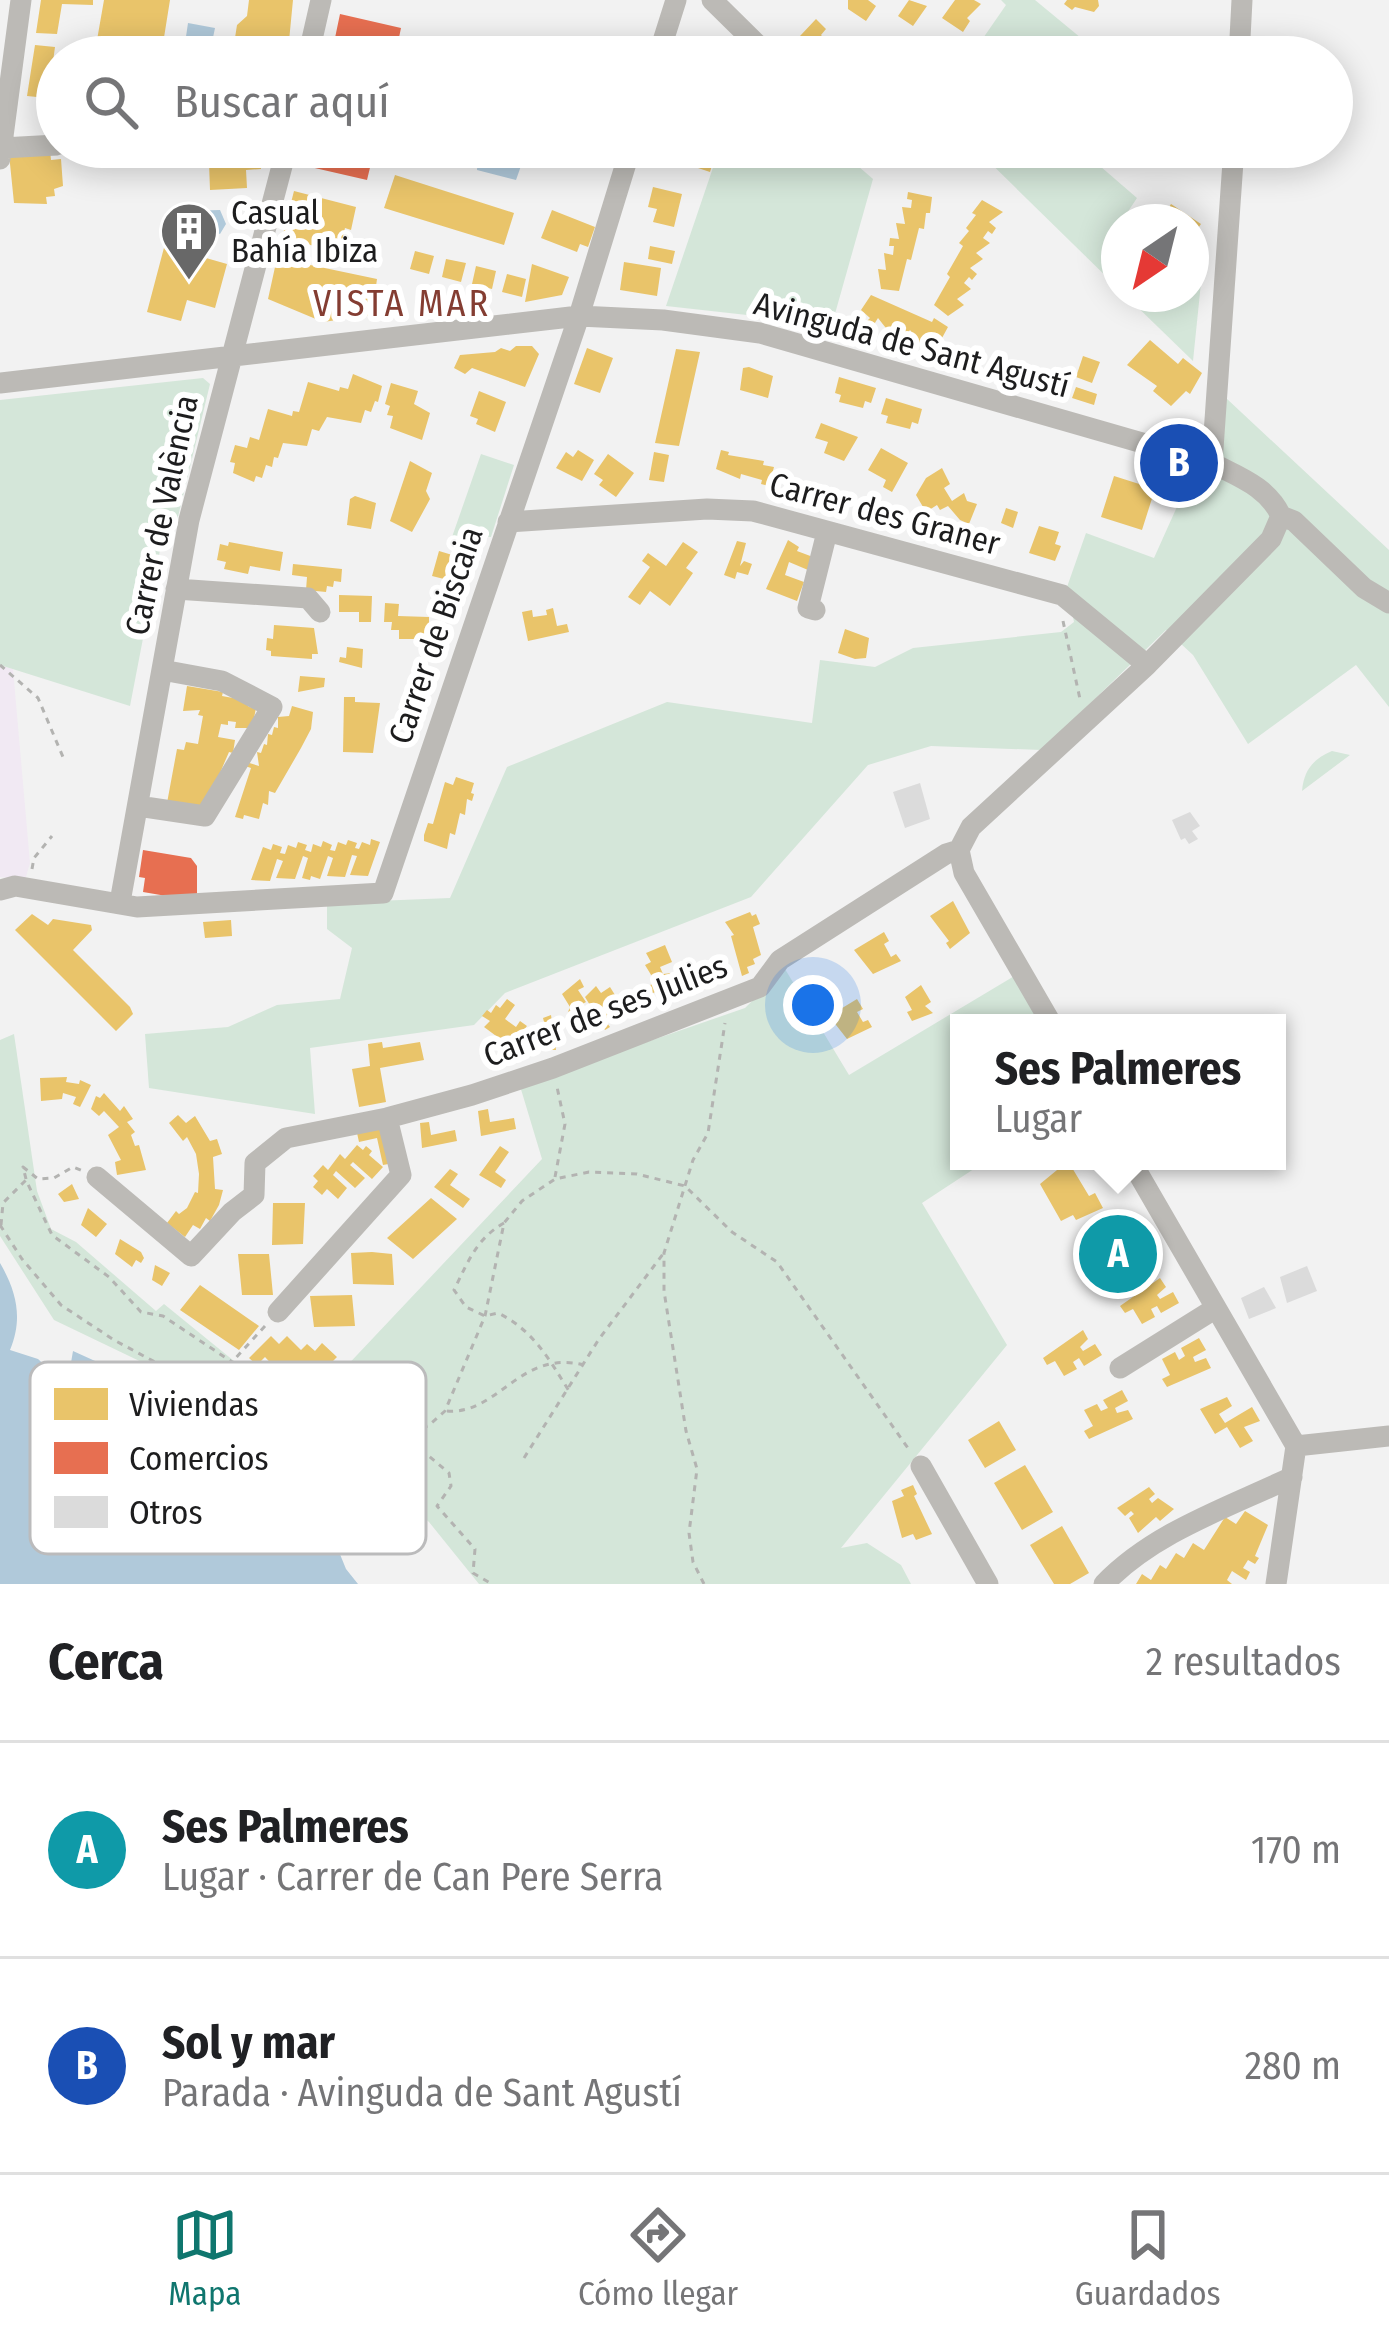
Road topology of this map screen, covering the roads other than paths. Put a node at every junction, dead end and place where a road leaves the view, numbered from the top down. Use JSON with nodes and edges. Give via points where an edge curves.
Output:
{"nodes":[{"id":1,"x":21,"y":0,"type":"edge"},
{"id":2,"x":321,"y":0,"type":"edge"},
{"id":3,"x":676,"y":0,"type":"edge"},
{"id":4,"x":712,"y":0,"type":"edge"},
{"id":5,"x":1242,"y":0,"type":"edge"},
{"id":6,"x":313,"y":36,"type":"edge"},
{"id":7,"x":665,"y":36,"type":"edge"},
{"id":8,"x":749,"y":36,"type":"edge"},
{"id":9,"x":1240,"y":36,"type":"edge"},
{"id":10,"x":36,"y":149,"type":"edge"},
{"id":11,"x":1,"y":154,"type":"edge"},
{"id":12,"x":281,"y":168,"type":"edge"},
{"id":13,"x":624,"y":168,"type":"edge"},
{"id":14,"x":1233,"y":168,"type":"edge"},
{"id":15,"x":578,"y":316,"type":"junction"},
{"id":16,"x":229,"y":356,"type":"junction"},
{"id":17,"x":0,"y":383,"type":"edge"},
{"id":18,"x":1212,"y":463,"type":"junction"},
{"id":19,"x":1281,"y":516,"type":"junction"},
{"id":20,"x":508,"y":522,"type":"junction"},
{"id":21,"x":827,"y":532,"type":"junction"},
{"id":22,"x":176,"y":589,"type":"junction"},
{"id":23,"x":1389,"y":603,"type":"edge"},
{"id":24,"x":814,"y":610,"type":"dead end"},
{"id":25,"x":320,"y":612,"type":"dead end"},
{"id":26,"x":1147,"y":665,"type":"junction"},
{"id":27,"x":162,"y":670,"type":"junction"},
{"id":28,"x":139,"y":806,"type":"junction"},
{"id":29,"x":959,"y":850,"type":"junction"},
{"id":30,"x":0,"y":890,"type":"edge"},
{"id":31,"x":121,"y":902,"type":"junction"},
{"id":32,"x":1046,"y":1014,"type":"edge"},
{"id":33,"x":387,"y":1118,"type":"junction"},
{"id":34,"x":1136,"y":1170,"type":"edge"},
{"id":35,"x":97,"y":1177,"type":"road end"},
{"id":36,"x":1216,"y":1308,"type":"junction"},
{"id":37,"x":278,"y":1312,"type":"road end"},
{"id":38,"x":1120,"y":1368,"type":"dead end"},
{"id":39,"x":1389,"y":1436,"type":"edge"},
{"id":40,"x":1296,"y":1446,"type":"junction"},
{"id":41,"x":921,"y":1466,"type":"road end"},
{"id":42,"x":1292,"y":1477,"type":"junction"},
{"id":43,"x":1281,"y":1558,"type":"junction"},
{"id":44,"x":988,"y":1584,"type":"edge"},
{"id":45,"x":1104,"y":1584,"type":"edge"},
{"id":46,"x":1276,"y":1584,"type":"edge"},
{"id":47,"x":1296,"y":1584,"type":"edge"}],
"edges":[{"from":1,"to":11,"type":"street"},
{"from":2,"to":6,"type":"street"},
{"from":3,"to":7,"type":"street"},
{"from":4,"to":8,"type":"street"},
{"from":5,"to":9,"type":"street"},
{"from":10,"to":11,"type":"street"},
{"from":12,"to":16,"type":"street","name":"Carrer de València"},
{"from":13,"to":15,"type":"street","name":"Carrer de Biscaia"},
{"from":14,"to":18,"type":"street"},
{"from":15,"to":16,"type":"street","name":"Avinguda de Sant Agustí"},
{"from":15,"to":18,"type":"street","name":"Avinguda de Sant Agustí","via":[[760,333]]},
{"from":15,"to":20,"type":"street","name":"Carrer de Biscaia"},
{"from":16,"to":17,"type":"street","name":"Avinguda de Sant Agustí"},
{"from":16,"to":22,"type":"street","name":"Carrer de València"},
{"from":18,"to":19,"type":"street","name":"Avinguda de Sant Agustí","via":[[1256,486]]},
{"from":19,"to":23,"type":"street","name":"Avinguda de Sant Agustí"},
{"from":19,"to":26,"type":"street","name":"Carrer de ses Julies","via":[[1271,539]]},
{"from":20,"to":21,"type":"street","name":"Carrer des Graner","via":[[730,510]]},
{"from":20,"to":31,"type":"street","name":"Carrer de Biscaia","via":[[383,893],[179,908]]},
{"from":21,"to":24,"type":"street","via":[[808,608]]},
{"from":21,"to":26,"type":"street","name":"Carrer des Graner","via":[[1062,595]]},
{"from":22,"to":25,"type":"street","via":[[308,598]]},
{"from":22,"to":27,"type":"street","name":"Carrer de València"},
{"from":26,"to":29,"type":"street","name":"Carrer de ses Julies","via":[[971,827]]},
{"from":27,"to":28,"type":"street","name":"Carrer de València"},
{"from":27,"to":28,"type":"street","via":[[222,681],[272,706],[206,816]]},
{"from":28,"to":31,"type":"street","name":"Carrer de València"},
{"from":29,"to":32,"type":"street","via":[[964,873]]},
{"from":29,"to":33,"type":"street","name":"Carrer de ses Julies","via":[[780,960],[760,987],[553,1068]]},
{"from":30,"to":31,"type":"street"},
{"from":33,"to":35,"type":"street","name":"Carrer de ses Julies","via":[[286,1138],[256,1162],[254,1195],[190,1256]]},
{"from":33,"to":37,"type":"street","via":[[401,1175]]},
{"from":34,"to":36,"type":"street"},
{"from":36,"to":38,"type":"street"},
{"from":36,"to":40,"type":"street"},
{"from":39,"to":40,"type":"street"},
{"from":40,"to":42,"type":"street"},
{"from":41,"to":44,"type":"street"},
{"from":42,"to":43,"type":"street"},
{"from":42,"to":45,"type":"street","via":[[1155,1542]]},
{"from":43,"to":46,"type":"street"},
{"from":43,"to":47,"type":"street"}]}
